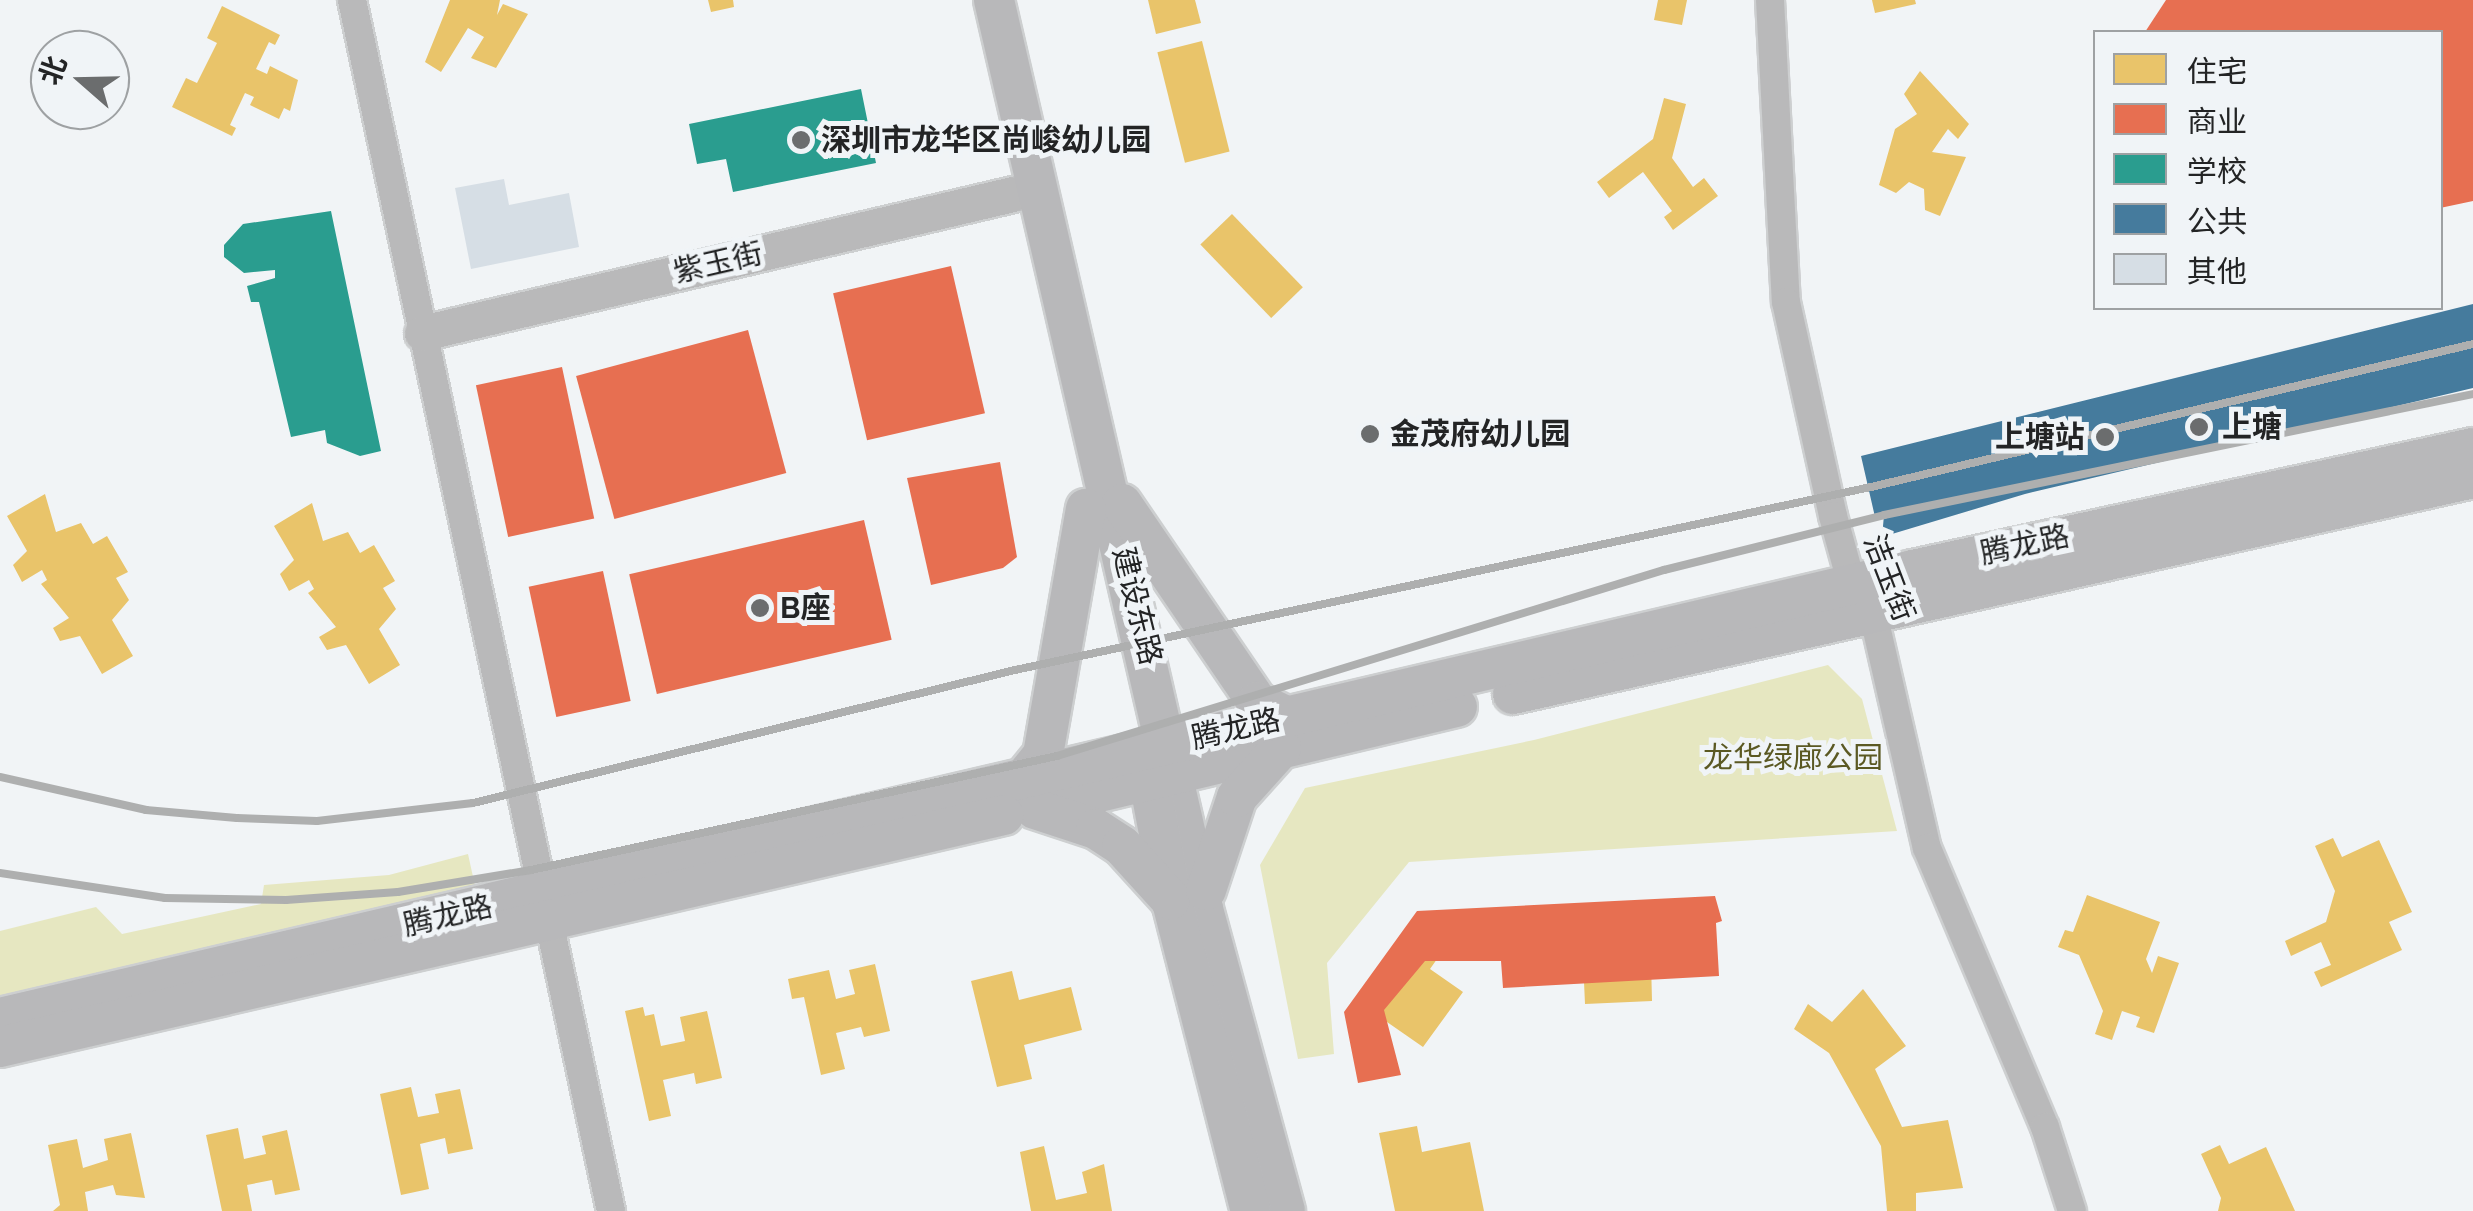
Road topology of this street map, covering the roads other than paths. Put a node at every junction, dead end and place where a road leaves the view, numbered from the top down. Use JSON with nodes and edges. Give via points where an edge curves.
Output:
{"nodes":[{"id":1,"x":352,"y":0,"type":"edge"},
{"id":2,"x":967,"y":0,"type":"edge"},
{"id":3,"x":994,"y":0,"type":"edge"},
{"id":4,"x":1770,"y":0,"type":"edge"},
{"id":5,"x":1013,"y":194,"type":"junction"},
{"id":6,"x":422,"y":333,"type":"junction"},
{"id":7,"x":2473,"y":448,"type":"edge"},
{"id":8,"x":2473,"y":478,"type":"edge"},
{"id":9,"x":1096,"y":494,"type":"junction"},
{"id":10,"x":1862,"y":598,"type":"junction"},
{"id":11,"x":1285,"y":732,"type":"junction"},
{"id":12,"x":1160,"y":762,"type":"junction"},
{"id":13,"x":1026,"y":795,"type":"junction"},
{"id":14,"x":1188,"y":905,"type":"junction"},
{"id":15,"x":543,"y":910,"type":"junction"},
{"id":16,"x":0,"y":1018,"type":"edge"},
{"id":17,"x":0,"y":1047,"type":"edge"},
{"id":18,"x":612,"y":1211,"type":"edge"},
{"id":19,"x":1251,"y":1211,"type":"edge"},
{"id":20,"x":1285,"y":1211,"type":"edge"},
{"id":21,"x":2072,"y":1211,"type":"edge"}],
"edges":[{"from":1,"to":6,"type":"street"},
{"from":2,"to":5,"type":"main road","name":"建设东路"},
{"from":3,"to":9,"type":"main road","name":"建设东路"},
{"from":4,"to":10,"type":"street","name":"洁玉街","via":[[1786,302]]},
{"from":5,"to":6,"type":"street","name":"紫玉街"},
{"from":5,"to":9,"type":"main road","name":"建设东路"},
{"from":6,"to":15,"type":"street"},
{"from":7,"to":10,"type":"main road","name":"腾龙路"},
{"from":8,"to":10,"type":"main road","name":"腾龙路"},
{"from":9,"to":11,"type":"main road"},
{"from":9,"to":12,"type":"main road","name":"建设东路"},
{"from":9,"to":13,"type":"main road","via":[[1042,755]]},
{"from":10,"to":11,"type":"main road","name":"腾龙路"},
{"from":10,"to":21,"type":"street","name":"洁玉街","via":[[1927,848],[2045,1127]]},
{"from":11,"to":12,"type":"main road","name":"腾龙路"},
{"from":11,"to":14,"type":"main road","via":[[1228,814]]},
{"from":12,"to":13,"type":"main road","name":"腾龙路"},
{"from":12,"to":14,"type":"main road","name":"建设东路"},
{"from":13,"to":14,"type":"main road","via":[[1122,846]]},
{"from":13,"to":15,"type":"main road","name":"腾龙路"},
{"from":14,"to":19,"type":"main road","name":"建设东路"},
{"from":14,"to":20,"type":"main road","name":"建设东路"},
{"from":15,"to":16,"type":"main road","name":"腾龙路"},
{"from":15,"to":17,"type":"main road","name":"腾龙路"},
{"from":15,"to":18,"type":"street"}]}
